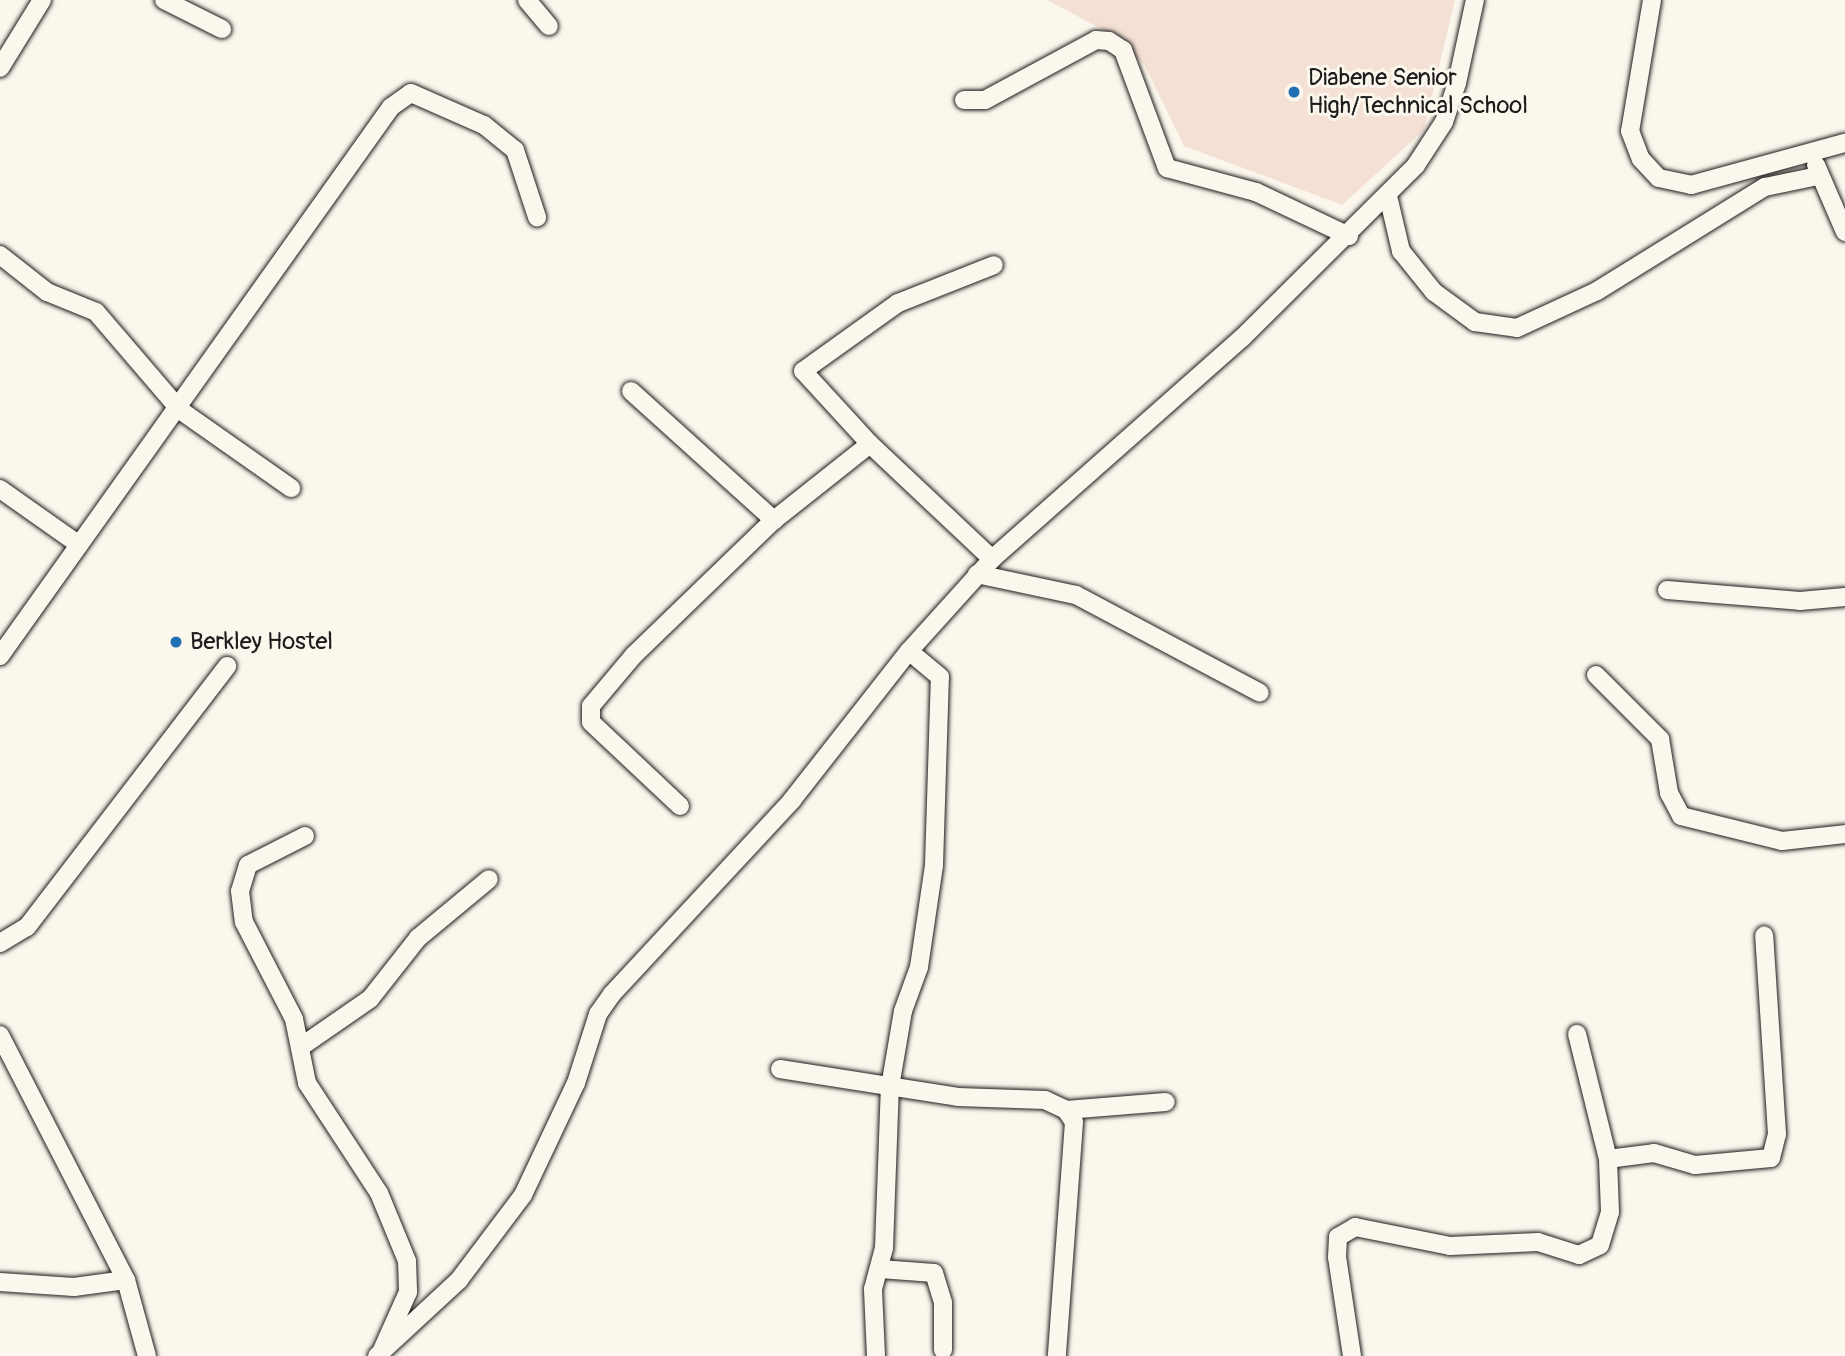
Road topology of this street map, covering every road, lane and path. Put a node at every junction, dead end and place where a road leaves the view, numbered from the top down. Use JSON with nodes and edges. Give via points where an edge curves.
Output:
{"nodes":[{"id":1,"x":43,"y":0,"type":"edge"},
{"id":2,"x":163,"y":0,"type":"edge"},
{"id":3,"x":527,"y":0,"type":"edge"},
{"id":4,"x":1475,"y":0,"type":"edge"},
{"id":5,"x":1652,"y":0,"type":"edge"},
{"id":6,"x":549,"y":26,"type":"dead end"},
{"id":7,"x":222,"y":29,"type":"dead end"},
{"id":8,"x":0,"y":68,"type":"edge"},
{"id":9,"x":964,"y":100,"type":"dead end"},
{"id":10,"x":1845,"y":143,"type":"edge"},
{"id":11,"x":1813,"y":150,"type":"junction"},
{"id":12,"x":1818,"y":176,"type":"junction"},
{"id":13,"x":1388,"y":196,"type":"junction"},
{"id":14,"x":537,"y":217,"type":"dead end"},
{"id":15,"x":1845,"y":232,"type":"edge"},
{"id":16,"x":1349,"y":236,"type":"junction"},
{"id":17,"x":0,"y":255,"type":"edge"},
{"id":18,"x":994,"y":265,"type":"dead end"},
{"id":19,"x":631,"y":391,"type":"dead end"},
{"id":20,"x":180,"y":410,"type":"junction"},
{"id":21,"x":870,"y":444,"type":"junction"},
{"id":22,"x":291,"y":488,"type":"dead end"},
{"id":23,"x":0,"y":489,"type":"edge"},
{"id":24,"x":774,"y":520,"type":"junction"},
{"id":25,"x":78,"y":544,"type":"junction"},
{"id":26,"x":992,"y":559,"type":"junction"},
{"id":27,"x":977,"y":574,"type":"junction"},
{"id":28,"x":1667,"y":590,"type":"dead end"},
{"id":29,"x":1845,"y":597,"type":"edge"},
{"id":30,"x":909,"y":651,"type":"junction"},
{"id":31,"x":0,"y":656,"type":"edge"},
{"id":32,"x":227,"y":666,"type":"dead end"},
{"id":33,"x":1596,"y":675,"type":"dead end"},
{"id":34,"x":1260,"y":693,"type":"dead end"},
{"id":35,"x":680,"y":806,"type":"dead end"},
{"id":36,"x":1845,"y":834,"type":"edge"},
{"id":37,"x":304,"y":836,"type":"dead end"},
{"id":38,"x":489,"y":879,"type":"dead end"},
{"id":39,"x":1764,"y":935,"type":"dead end"},
{"id":40,"x":0,"y":943,"type":"edge"},
{"id":41,"x":1577,"y":1034,"type":"dead end"},
{"id":42,"x":0,"y":1035,"type":"edge"},
{"id":43,"x":302,"y":1046,"type":"junction"},
{"id":44,"x":780,"y":1069,"type":"dead end"},
{"id":45,"x":890,"y":1087,"type":"junction"},
{"id":46,"x":1166,"y":1102,"type":"dead end"},
{"id":47,"x":1066,"y":1110,"type":"junction"},
{"id":48,"x":1608,"y":1159,"type":"junction"},
{"id":49,"x":880,"y":1269,"type":"junction"},
{"id":50,"x":126,"y":1280,"type":"junction"},
{"id":51,"x":0,"y":1282,"type":"edge"},
{"id":52,"x":943,"y":1350,"type":"dead end"},
{"id":53,"x":379,"y":1354,"type":"edge"},
{"id":54,"x":146,"y":1356,"type":"edge"},
{"id":55,"x":876,"y":1356,"type":"edge"},
{"id":56,"x":1057,"y":1356,"type":"edge"},
{"id":57,"x":1352,"y":1356,"type":"edge"}],
"edges":[{"from":1,"to":8,"type":"street"},
{"from":2,"to":7,"type":"street"},
{"from":3,"to":6,"type":"street"},
{"from":4,"to":13,"type":"street","via":[[1444,122]]},
{"from":5,"to":11,"type":"street","via":[[1630,131],[1641,159],[1659,178],[1690,185]]},
{"from":9,"to":16,"type":"street","via":[[985,100],[1096,40],[1109,41],[1123,50],[1167,168],[1256,192]]},
{"from":10,"to":11,"type":"street"},
{"from":11,"to":12,"type":"street"},
{"from":12,"to":13,"type":"street","via":[[1765,187],[1597,290],[1517,328],[1475,322],[1434,292],[1401,251]]},
{"from":12,"to":15,"type":"street"},
{"from":13,"to":16,"type":"street"},
{"from":14,"to":20,"type":"street","via":[[514,150],[484,125],[411,93],[391,107],[335,183]]},
{"from":16,"to":26,"type":"street"},
{"from":17,"to":20,"type":"street","via":[[47,292],[96,312]]},
{"from":18,"to":21,"type":"street","via":[[898,303],[803,371]]},
{"from":19,"to":24,"type":"street"},
{"from":20,"to":22,"type":"street"},
{"from":20,"to":25,"type":"street"},
{"from":21,"to":24,"type":"street"},
{"from":21,"to":26,"type":"street"},
{"from":23,"to":25,"type":"street"},
{"from":24,"to":35,"type":"street","via":[[634,655],[591,706],[591,722]]},
{"from":25,"to":31,"type":"street"},
{"from":26,"to":27,"type":"street"},
{"from":27,"to":30,"type":"street"},
{"from":27,"to":34,"type":"street","via":[[1076,595]]},
{"from":28,"to":29,"type":"street","via":[[1800,601]]},
{"from":30,"to":45,"type":"street","via":[[940,677],[934,865],[919,967],[903,1011]]},
{"from":30,"to":53,"type":"street","via":[[792,800],[612,994],[598,1014],[576,1083],[523,1195],[459,1280]]},
{"from":32,"to":40,"type":"street","via":[[27,927]]},
{"from":33,"to":36,"type":"street","via":[[1660,739],[1669,793],[1681,816],[1782,841]]},
{"from":37,"to":43,"type":"street","via":[[248,866],[240,891],[244,922]]},
{"from":38,"to":43,"type":"street","via":[[418,937],[370,999]]},
{"from":39,"to":48,"type":"street","via":[[1777,1134],[1771,1158],[1695,1165],[1654,1153]]},
{"from":41,"to":48,"type":"street"},
{"from":42,"to":50,"type":"street"},
{"from":43,"to":53,"type":"street","via":[[307,1083],[379,1193],[407,1261],[408,1292]]},
{"from":44,"to":45,"type":"street"},
{"from":45,"to":47,"type":"street","via":[[1045,1100]]},
{"from":45,"to":49,"type":"street"},
{"from":46,"to":47,"type":"street"},
{"from":47,"to":56,"type":"street","via":[[1074,1122]]},
{"from":48,"to":57,"type":"street","via":[[1609,1212],[1600,1245],[1579,1255],[1538,1242],[1450,1246],[1355,1227],[1338,1237]]},
{"from":49,"to":52,"type":"street","via":[[934,1273],[943,1303]]},
{"from":49,"to":55,"type":"street","via":[[873,1289]]},
{"from":50,"to":51,"type":"street","via":[[74,1287]]},
{"from":50,"to":54,"type":"street"}]}
